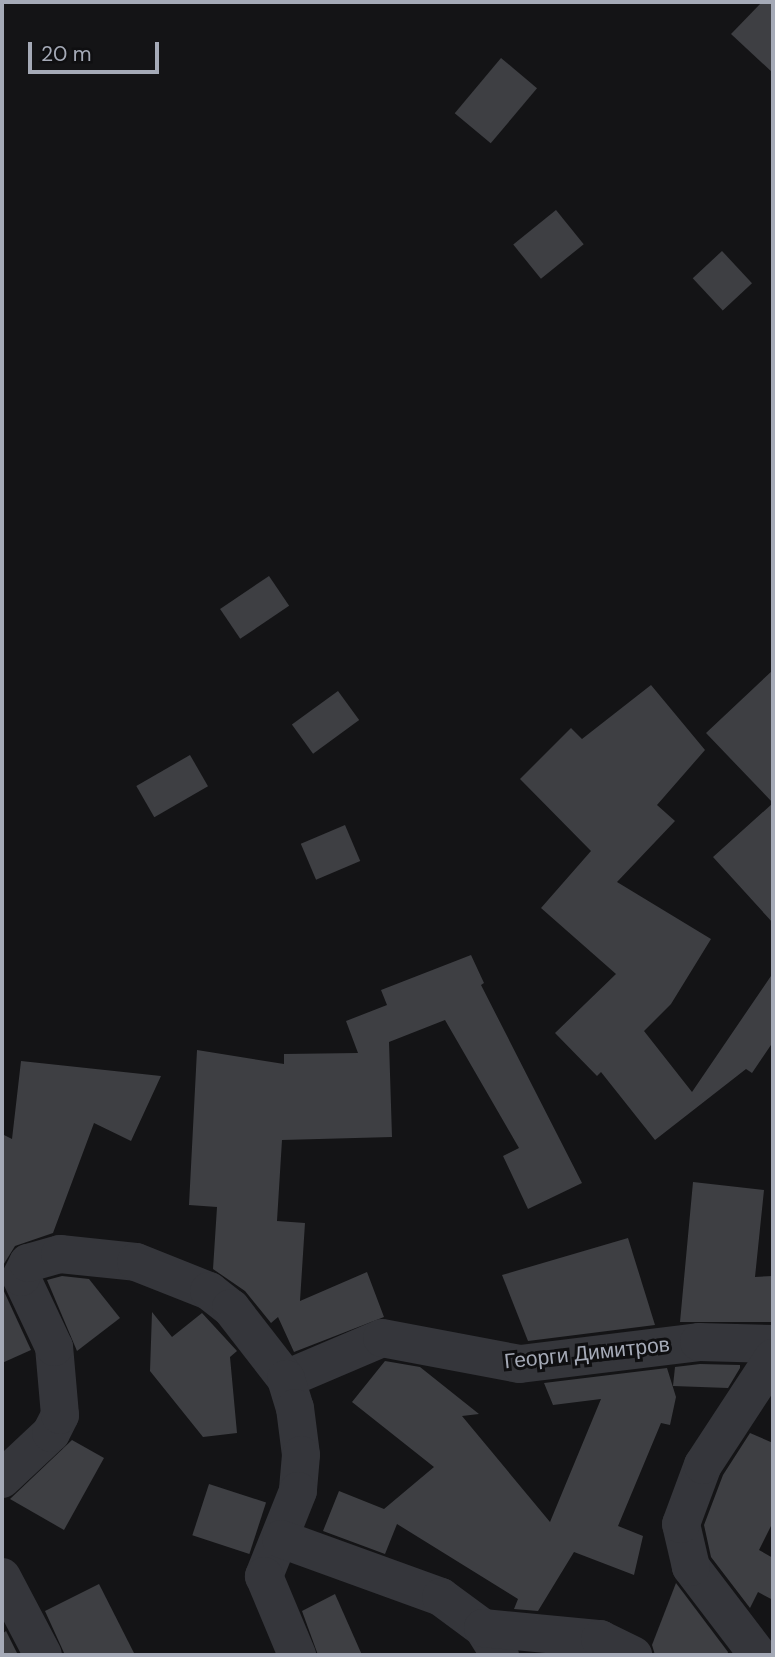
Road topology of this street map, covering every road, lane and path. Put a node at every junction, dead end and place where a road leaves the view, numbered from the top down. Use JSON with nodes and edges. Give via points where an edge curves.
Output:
{"nodes":[{"id":1,"x":773,"y":1344,"type":"edge"},
{"id":2,"x":773,"y":1358,"type":"edge"},
{"id":3,"x":286,"y":1379,"type":"junction"},
{"id":4,"x":2,"y":1479,"type":"edge"},
{"id":5,"x":281,"y":1539,"type":"junction"},
{"id":6,"x":2,"y":1577,"type":"edge"},
{"id":7,"x":496,"y":1648,"type":"edge"},
{"id":8,"x":43,"y":1655,"type":"edge"},
{"id":9,"x":297,"y":1655,"type":"edge"},
{"id":10,"x":633,"y":1655,"type":"edge"},
{"id":11,"x":758,"y":1655,"type":"edge"}],
"edges":[{"from":1,"to":3,"type":"street","name":"Георги Димитров","via":[[699,1342],[520,1364],[382,1338]]},
{"from":2,"to":11,"type":"street","via":[[703,1465],[681,1524],[691,1567]]},
{"from":3,"to":4,"type":"street","via":[[230,1308],[192,1282],[136,1262],[60,1254],[34,1258],[21,1277],[54,1348],[60,1415],[51,1433]]},
{"from":3,"to":5,"type":"street","via":[[301,1455],[298,1491]]},
{"from":5,"to":7,"type":"street","via":[[441,1597]]},
{"from":5,"to":9,"type":"street","via":[[264,1576]]},
{"from":6,"to":8,"type":"street"},
{"from":7,"to":10,"type":"street","via":[[600,1639]]}]}
